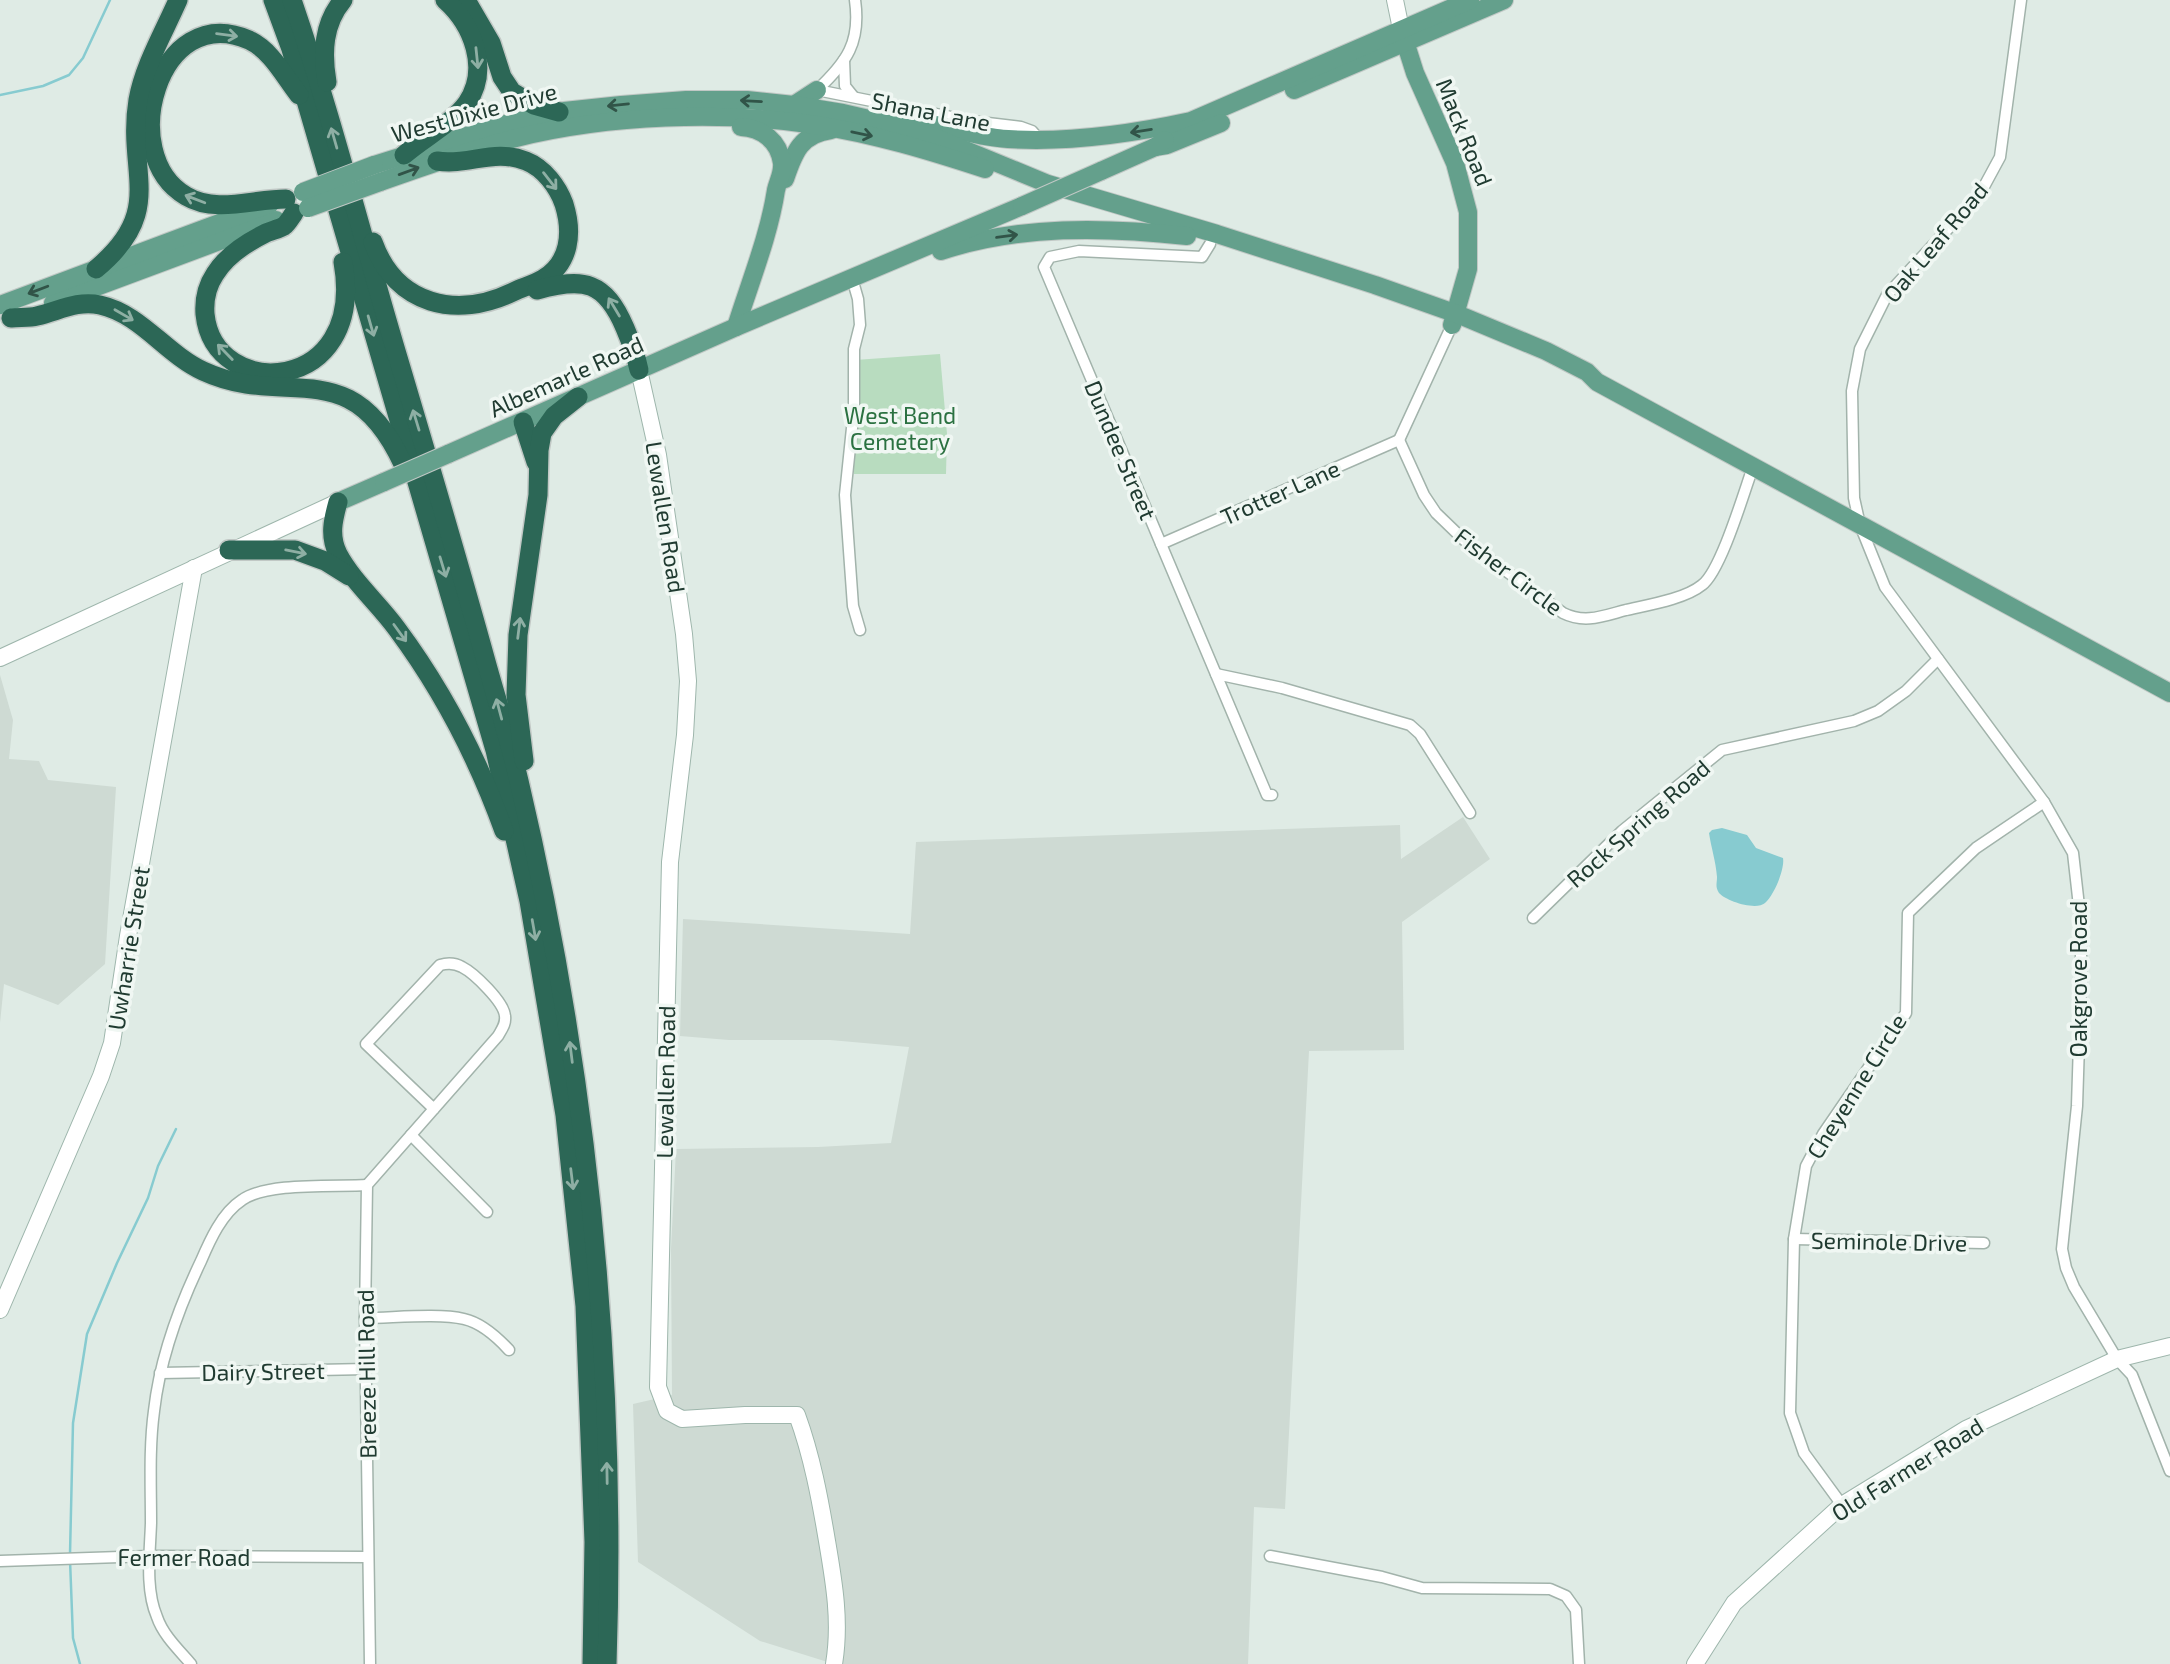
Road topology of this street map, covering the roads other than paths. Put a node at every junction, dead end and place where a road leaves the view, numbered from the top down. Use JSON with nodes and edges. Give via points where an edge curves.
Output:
{"nodes":[{"id":1,"x":178,"y":0,"type":"edge"},
{"id":2,"x":273,"y":0,"type":"edge"},
{"id":3,"x":292,"y":0,"type":"edge"},
{"id":4,"x":342,"y":0,"type":"edge"},
{"id":5,"x":444,"y":0,"type":"edge"},
{"id":6,"x":467,"y":0,"type":"edge"},
{"id":7,"x":855,"y":0,"type":"edge"},
{"id":8,"x":1395,"y":0,"type":"edge"},
{"id":9,"x":1470,"y":0,"type":"edge"},
{"id":10,"x":1504,"y":0,"type":"edge"},
{"id":11,"x":2021,"y":0,"type":"edge"},
{"id":12,"x":1404,"y":36,"type":"junction"},
{"id":13,"x":844,"y":60,"type":"junction"},
{"id":14,"x":817,"y":90,"type":"junction"},
{"id":15,"x":853,"y":96,"type":"junction"},
{"id":16,"x":306,"y":104,"type":"junction"},
{"id":17,"x":794,"y":105,"type":"junction"},
{"id":18,"x":326,"y":108,"type":"junction"},
{"id":19,"x":559,"y":113,"type":"junction"},
{"id":20,"x":1207,"y":116,"type":"junction"},
{"id":21,"x":704,"y":118,"type":"junction"},
{"id":22,"x":840,"y":121,"type":"junction"},
{"id":23,"x":1040,"y":140,"type":"junction"},
{"id":24,"x":1156,"y":147,"type":"junction"},
{"id":25,"x":404,"y":155,"type":"junction"},
{"id":26,"x":437,"y":161,"type":"junction"},
{"id":27,"x":979,"y":161,"type":"junction"},
{"id":28,"x":377,"y":173,"type":"junction"},
{"id":29,"x":776,"y":198,"type":"junction"},
{"id":30,"x":298,"y":203,"type":"junction"},
{"id":31,"x":347,"y":214,"type":"junction"},
{"id":32,"x":1187,"y":236,"type":"junction"},
{"id":33,"x":1210,"y":244,"type":"junction"},
{"id":34,"x":893,"y":261,"type":"junction"},
{"id":35,"x":96,"y":268,"type":"junction"},
{"id":36,"x":852,"y":278,"type":"junction"},
{"id":37,"x":505,"y":297,"type":"junction"},
{"id":38,"x":4,"y":315,"type":"edge"},
{"id":39,"x":1454,"y":320,"type":"junction"},
{"id":40,"x":736,"y":327,"type":"junction"},
{"id":41,"x":639,"y":370,"type":"junction"},
{"id":42,"x":578,"y":397,"type":"junction"},
{"id":43,"x":523,"y":422,"type":"junction"},
{"id":44,"x":1399,"y":440,"type":"junction"},
{"id":45,"x":1753,"y":467,"type":"junction"},
{"id":46,"x":539,"y":470,"type":"junction"},
{"id":47,"x":338,"y":502,"type":"junction"},
{"id":48,"x":429,"y":523,"type":"junction"},
{"id":49,"x":1860,"y":525,"type":"junction"},
{"id":50,"x":1161,"y":544,"type":"junction"},
{"id":51,"x":229,"y":550,"type":"junction"},
{"id":52,"x":194,"y":568,"type":"junction"},
{"id":53,"x":356,"y":581,"type":"junction"},
{"id":54,"x":860,"y":630,"type":"dead end"},
{"id":55,"x":0,"y":658,"type":"edge"},
{"id":56,"x":1938,"y":659,"type":"junction"},
{"id":57,"x":1216,"y":674,"type":"junction"},
{"id":58,"x":2170,"y":693,"type":"edge"},
{"id":59,"x":1272,"y":795,"type":"dead end"},
{"id":60,"x":2044,"y":802,"type":"junction"},
{"id":61,"x":1470,"y":813,"type":"dead end"},
{"id":62,"x":538,"y":866,"type":"junction"},
{"id":63,"x":528,"y":901,"type":"junction"},
{"id":64,"x":1533,"y":918,"type":"dead end"},
{"id":65,"x":434,"y":1108,"type":"junction"},
{"id":66,"x":411,"y":1135,"type":"junction"},
{"id":67,"x":367,"y":1185,"type":"junction"},
{"id":68,"x":487,"y":1212,"type":"dead end"},
{"id":69,"x":1794,"y":1240,"type":"junction"},
{"id":70,"x":1984,"y":1243,"type":"dead end"},
{"id":71,"x":0,"y":1310,"type":"edge"},
{"id":72,"x":365,"y":1318,"type":"junction"},
{"id":73,"x":2170,"y":1346,"type":"edge"},
{"id":74,"x":509,"y":1350,"type":"dead end"},
{"id":75,"x":2117,"y":1359,"type":"junction"},
{"id":76,"x":367,"y":1368,"type":"junction"},
{"id":77,"x":160,"y":1373,"type":"junction"},
{"id":78,"x":2170,"y":1471,"type":"edge"},
{"id":79,"x":1842,"y":1504,"type":"junction"},
{"id":80,"x":150,"y":1556,"type":"junction"},
{"id":81,"x":1270,"y":1556,"type":"dead end"},
{"id":82,"x":368,"y":1557,"type":"junction"},
{"id":83,"x":0,"y":1561,"type":"edge"},
{"id":84,"x":191,"y":1664,"type":"edge"},
{"id":85,"x":370,"y":1664,"type":"edge"},
{"id":86,"x":592,"y":1664,"type":"edge"},
{"id":87,"x":607,"y":1664,"type":"edge"},
{"id":88,"x":834,"y":1664,"type":"edge"},
{"id":89,"x":1579,"y":1664,"type":"edge"},
{"id":90,"x":1695,"y":1664,"type":"edge"}],
"edges":[{"from":1,"to":35,"type":"highway","via":[[138,101],[137,213],[122,242]]},
{"from":2,"to":16,"type":"highway"},
{"from":3,"to":18,"type":"highway"},
{"from":4,"to":18,"type":"highway","via":[[325,38]]},
{"from":5,"to":25,"type":"highway","one_way":true,"via":[[467,27],[476,47],[475,86],[467,103],[450,120]]},
{"from":6,"to":19,"type":"highway","via":[[512,92]]},
{"from":7,"to":13,"type":"street","via":[[856,34]]},
{"from":8,"to":12,"type":"street","name":"Mack Road"},
{"from":9,"to":12,"type":"main road"},
{"from":10,"to":12,"type":"main road"},
{"from":11,"to":49,"type":"street","name":"Oak Leaf Road","via":[[2000,157],[1980,194],[1887,295],[1860,349],[1852,391],[1854,498]]},
{"from":12,"to":20,"type":"main road"},
{"from":12,"to":24,"type":"main road","name":"Albemarle Road","via":[[1225,121]]},
{"from":12,"to":39,"type":"main road","name":"Mack Road","via":[[1415,74],[1455,163],[1468,212],[1468,269]]},
{"from":13,"to":14,"type":"street"},
{"from":13,"to":15,"type":"street","via":[[845,86]]},
{"from":14,"to":15,"type":"street","name":"Shana Lane"},
{"from":14,"to":17,"type":"main road"},
{"from":15,"to":23,"type":"street","name":"Shana Lane","via":[[1021,127]]},
{"from":30,"to":16,"type":"highway","one_way":true,"via":[[261,199],[227,205],[185,196],[158,162],[152,140],[152,101],[161,72],[183,45],[198,37],[229,34],[263,50]]},
{"from":16,"to":31,"type":"highway"},
{"from":17,"to":19,"type":"main road","name":"West Dixie Drive","one_way":true,"via":[[686,100]]},
{"from":17,"to":22,"type":"main road","name":"West Dixie Drive"},
{"from":31,"to":18,"type":"highway","one_way":true},
{"from":19,"to":25,"type":"main road","name":"West Dixie Drive","via":[[501,125]]},
{"from":20,"to":23,"type":"main road","one_way":true,"via":[[1143,131]]},
{"from":20,"to":24,"type":"main road","name":"Albemarle Road"},
{"from":21,"to":22,"type":"main road","name":"West Dixie Drive"},
{"from":21,"to":26,"type":"main road","name":"West Dixie Drive","via":[[552,131]]},
{"from":21,"to":29,"type":"main road","via":[[755,129],[773,142],[782,163]]},
{"from":22,"to":23,"type":"main road","via":[[857,108],[988,136]]},
{"from":22,"to":27,"type":"main road","name":"West Dixie Drive","via":[[917,130]]},
{"from":22,"to":29,"type":"main road","via":[[802,143]]},
{"from":24,"to":34,"type":"main road","name":"Albemarle Road","bridge":true},
{"from":25,"to":28,"type":"main road","name":"West Dixie Drive"},
{"from":28,"to":26,"type":"main road","name":"West Dixie Drive","one_way":true},
{"from":26,"to":37,"type":"highway","one_way":true,"via":[[454,164],[491,156],[513,157],[544,173],[561,198],[569,233],[563,260],[545,278]]},
{"from":27,"to":32,"type":"main road"},
{"from":27,"to":39,"type":"main road","via":[[1325,268]]},
{"from":28,"to":30,"type":"main road","name":"West Dixie Drive","bridge":true},
{"from":29,"to":40,"type":"main road"},
{"from":31,"to":30,"type":"highway","one_way":true,"via":[[335,230],[346,291],[344,315],[334,339],[319,357],[298,369],[253,370],[232,360],[212,337],[206,321],[207,291],[216,272],[235,252],[284,226]]},
{"from":30,"to":35,"type":"main road","name":"West Dixie Drive"},
{"from":30,"to":38,"type":"main road","name":"West Dixie Drive"},
{"from":31,"to":37,"type":"highway","via":[[370,233],[391,274],[418,297],[451,306]]},
{"from":31,"to":48,"type":"highway","one_way":true},
{"from":62,"to":31,"type":"highway","one_way":true,"via":[[464,579]]},
{"from":32,"to":33,"type":"main road"},
{"from":34,"to":32,"type":"main road","one_way":true,"via":[[917,260],[987,239],[1048,232],[1106,230]]},
{"from":33,"to":39,"type":"main road"},
{"from":33,"to":50,"type":"street","name":"Dundee Street","via":[[1202,257],[1079,250],[1050,257],[1044,267]]},
{"from":34,"to":36,"type":"main road","name":"Albemarle Road"},
{"from":35,"to":38,"type":"main road","name":"West Dixie Drive","one_way":true},
{"from":36,"to":40,"type":"main road","name":"Albemarle Road"},
{"from":36,"to":54,"type":"street","via":[[860,325],[854,349],[854,409],[845,495],[853,606]]},
{"from":41,"to":37,"type":"highway","one_way":true,"via":[[616,308],[596,287],[569,283]]},
{"from":38,"to":48,"type":"highway","one_way":true,"via":[[36,316],[74,304],[102,305],[213,375],[313,388],[351,400],[388,435],[417,509]]},
{"from":39,"to":44,"type":"street"},
{"from":39,"to":45,"type":"main road","via":[[1581,380],[1597,382]]},
{"from":40,"to":41,"type":"main road","name":"Albemarle Road"},
{"from":41,"to":42,"type":"main road","name":"Albemarle Road"},
{"from":41,"to":88,"type":"street","name":"Lewallen Road","via":[[658,455],[688,681],[670,862],[658,1387],[667,1411],[682,1419],[797,1416],[819,1494],[836,1593]]},
{"from":42,"to":43,"type":"main road","name":"Albemarle Road"},
{"from":42,"to":46,"type":"highway","via":[[554,416],[542,433]]},
{"from":43,"to":46,"type":"highway"},
{"from":43,"to":47,"type":"main road","name":"Albemarle Road","bridge":true},
{"from":44,"to":45,"type":"street","name":"Fisher Circle","via":[[1436,513],[1475,548],[1576,620],[1664,601],[1705,583],[1717,564]]},
{"from":44,"to":50,"type":"street","name":"Trotter Lane"},
{"from":45,"to":49,"type":"main road"},
{"from":62,"to":46,"type":"highway","one_way":true,"via":[[516,695],[518,635]]},
{"from":47,"to":51,"type":"street","name":"Albemarle Road"},
{"from":47,"to":53,"type":"highway","via":[[333,537],[337,553]]},
{"from":48,"to":63,"type":"highway","one_way":true,"via":[[495,750]]},
{"from":49,"to":56,"type":"street","name":"Oakgrove Road","via":[[1885,587]]},
{"from":49,"to":58,"type":"main road"},
{"from":50,"to":57,"type":"street","name":"Dundee Street"},
{"from":51,"to":52,"type":"street","name":"Albemarle Road"},
{"from":51,"to":53,"type":"highway","one_way":true,"via":[[295,550],[325,561]]},
{"from":52,"to":55,"type":"street","name":"Albemarle Road"},
{"from":52,"to":71,"type":"street","name":"Uwharrie Street","via":[[112,1043]]},
{"from":53,"to":63,"type":"highway","one_way":true,"via":[[396,627],[452,714],[491,796]]},
{"from":56,"to":60,"type":"street","name":"Oakgrove Road"},
{"from":56,"to":64,"type":"street","name":"Rock Spring Road","via":[[1878,711],[1854,721],[1722,750],[1622,831]]},
{"from":57,"to":59,"type":"street","name":"Dundee Street","via":[[1267,794]]},
{"from":57,"to":61,"type":"street","via":[[1410,724]]},
{"from":60,"to":69,"type":"street","name":"Cheyenne Circle","via":[[1976,848],[1908,913],[1906,1013],[1806,1166]]},
{"from":60,"to":75,"type":"street","name":"Oakgrove Road","via":[[2073,853],[2081,925],[2077,1106],[2062,1249],[2074,1287]]},
{"from":87,"to":62,"type":"highway","one_way":true,"via":[[606,1398],[600,1302],[569,1037]]},
{"from":63,"to":86,"type":"highway","one_way":true,"via":[[565,1115],[585,1306],[594,1542]]},
{"from":65,"to":65,"type":"street","via":[[505,1025],[499,1000],[461,966],[449,963],[440,965],[366,1044]]},
{"from":65,"to":66,"type":"street"},
{"from":66,"to":67,"type":"street"},
{"from":66,"to":68,"type":"street"},
{"from":67,"to":72,"type":"street","name":"Breeze Hill Road"},
{"from":67,"to":77,"type":"street","via":[[264,1190],[233,1207],[184,1295]]},
{"from":69,"to":70,"type":"street","name":"Seminole Drive"},
{"from":69,"to":79,"type":"street","name":"Cheyenne Circle","via":[[1790,1412],[1804,1453]]},
{"from":72,"to":74,"type":"street","via":[[464,1319],[480,1325]]},
{"from":72,"to":76,"type":"street","name":"Breeze Hill Road"},
{"from":73,"to":75,"type":"street","name":"Old Farmer Road"},
{"from":75,"to":78,"type":"street","name":"Oakgrove Road","via":[[2132,1375]]},
{"from":75,"to":79,"type":"street","name":"Old Farmer Road","via":[[1966,1429]]},
{"from":76,"to":77,"type":"street","name":"Dairy Street"},
{"from":76,"to":82,"type":"street","name":"Breeze Hill Road"},
{"from":77,"to":80,"type":"street","via":[[153,1413]]},
{"from":79,"to":90,"type":"street","name":"Old Farmer Road","via":[[1734,1603]]},
{"from":80,"to":82,"type":"street","name":"Fermer Road"},
{"from":80,"to":83,"type":"street","name":"Fermer Road"},
{"from":80,"to":84,"type":"street","via":[[157,1618]]},
{"from":81,"to":89,"type":"street","via":[[1422,1588],[1550,1589],[1566,1596],[1576,1610]]},
{"from":82,"to":85,"type":"street","name":"Breeze Hill Road"}]}
